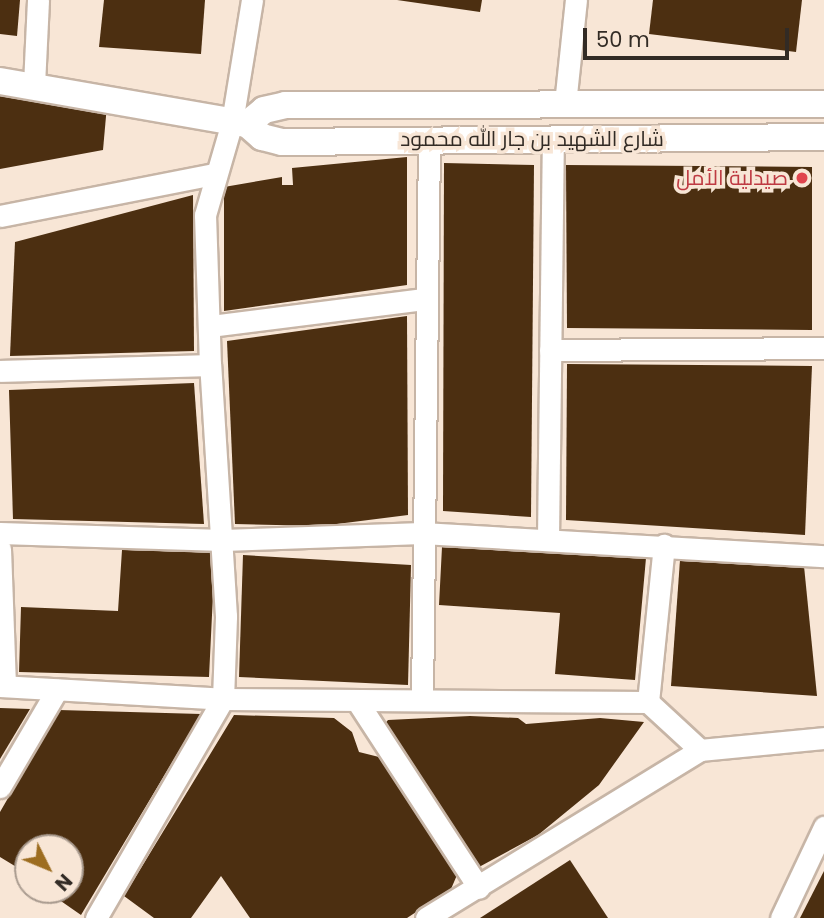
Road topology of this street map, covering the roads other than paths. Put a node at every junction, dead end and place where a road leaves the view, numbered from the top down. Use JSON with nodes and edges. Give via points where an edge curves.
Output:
{"nodes":[{"id":1,"x":38,"y":0,"type":"edge"},
{"id":2,"x":252,"y":0,"type":"edge"},
{"id":3,"x":576,"y":0,"type":"edge"},
{"id":4,"x":0,"y":81,"type":"edge"},
{"id":5,"x":34,"y":85,"type":"junction"},
{"id":6,"x":565,"y":104,"type":"junction"},
{"id":7,"x":824,"y":104,"type":"edge"},
{"id":8,"x":239,"y":123,"type":"junction"},
{"id":9,"x":824,"y":137,"type":"edge"},
{"id":10,"x":553,"y":139,"type":"junction"},
{"id":11,"x":429,"y":140,"type":"junction"},
{"id":12,"x":215,"y":174,"type":"junction"},
{"id":13,"x":0,"y":216,"type":"edge"},
{"id":14,"x":425,"y":299,"type":"junction"},
{"id":15,"x":210,"y":326,"type":"junction"},
{"id":16,"x":824,"y":348,"type":"edge"},
{"id":17,"x":551,"y":349,"type":"junction"},
{"id":18,"x":210,"y":365,"type":"junction"},
{"id":19,"x":0,"y":371,"type":"edge"},
{"id":20,"x":0,"y":533,"type":"edge"},
{"id":21,"x":422,"y":533,"type":"junction"},
{"id":22,"x":548,"y":539,"type":"junction"},
{"id":23,"x":223,"y":540,"type":"junction"},
{"id":24,"x":664,"y":545,"type":"junction"},
{"id":25,"x":0,"y":549,"type":"edge"},
{"id":26,"x":824,"y":556,"type":"edge"},
{"id":27,"x":2,"y":686,"type":"edge"},
{"id":28,"x":57,"y":690,"type":"junction"},
{"id":29,"x":223,"y":699,"type":"junction"},
{"id":30,"x":422,"y":699,"type":"junction"},
{"id":31,"x":357,"y":701,"type":"junction"},
{"id":32,"x":648,"y":702,"type":"junction"},
{"id":33,"x":824,"y":738,"type":"edge"},
{"id":34,"x":700,"y":750,"type":"junction"},
{"id":35,"x":0,"y":787,"type":"edge"},
{"id":36,"x":824,"y":827,"type":"edge"},
{"id":37,"x":479,"y":888,"type":"junction"},
{"id":38,"x":96,"y":918,"type":"edge"},
{"id":39,"x":426,"y":918,"type":"edge"},
{"id":40,"x":781,"y":918,"type":"edge"}],
"edges":[{"from":1,"to":5,"type":"street"},
{"from":2,"to":8,"type":"street"},
{"from":3,"to":6,"type":"street"},
{"from":4,"to":5,"type":"street","name":"شارع الشهيد بن جار الله محمود"},
{"from":5,"to":8,"type":"street","name":"شارع الشهيد بن جار الله محمود"},
{"from":6,"to":7,"type":"street","name":"شارع الشهيد بن جار الله محمود"},
{"from":6,"to":8,"type":"street","name":"شارع الشهيد بن جار الله محمود","via":[[285,105]]},
{"from":8,"to":11,"type":"street","name":"شارع الشهيد بن جار الله محمود","via":[[272,141]]},
{"from":8,"to":12,"type":"street"},
{"from":9,"to":10,"type":"street","name":"شارع الشهيد بن جار الله محمود"},
{"from":10,"to":11,"type":"street","name":"شارع الشهيد بن جار الله محمود"},
{"from":10,"to":17,"type":"street"},
{"from":11,"to":14,"type":"street"},
{"from":12,"to":13,"type":"street"},
{"from":12,"to":15,"type":"street","via":[[205,215]]},
{"from":14,"to":15,"type":"street"},
{"from":14,"to":21,"type":"street"},
{"from":15,"to":18,"type":"street"},
{"from":16,"to":17,"type":"street"},
{"from":17,"to":22,"type":"street"},
{"from":18,"to":19,"type":"street"},
{"from":18,"to":23,"type":"street"},
{"from":20,"to":23,"type":"street"},
{"from":21,"to":22,"type":"street"},
{"from":21,"to":23,"type":"street"},
{"from":21,"to":30,"type":"street"},
{"from":22,"to":24,"type":"street"},
{"from":23,"to":29,"type":"street"},
{"from":24,"to":26,"type":"street"},
{"from":24,"to":32,"type":"street"},
{"from":25,"to":27,"type":"street"},
{"from":27,"to":28,"type":"street"},
{"from":28,"to":29,"type":"street"},
{"from":28,"to":35,"type":"street"},
{"from":29,"to":31,"type":"street"},
{"from":29,"to":38,"type":"street"},
{"from":30,"to":31,"type":"street"},
{"from":30,"to":32,"type":"street"},
{"from":31,"to":37,"type":"street"},
{"from":32,"to":34,"type":"street"},
{"from":33,"to":34,"type":"street"},
{"from":34,"to":37,"type":"street"},
{"from":36,"to":40,"type":"street"},
{"from":37,"to":39,"type":"street"}]}
